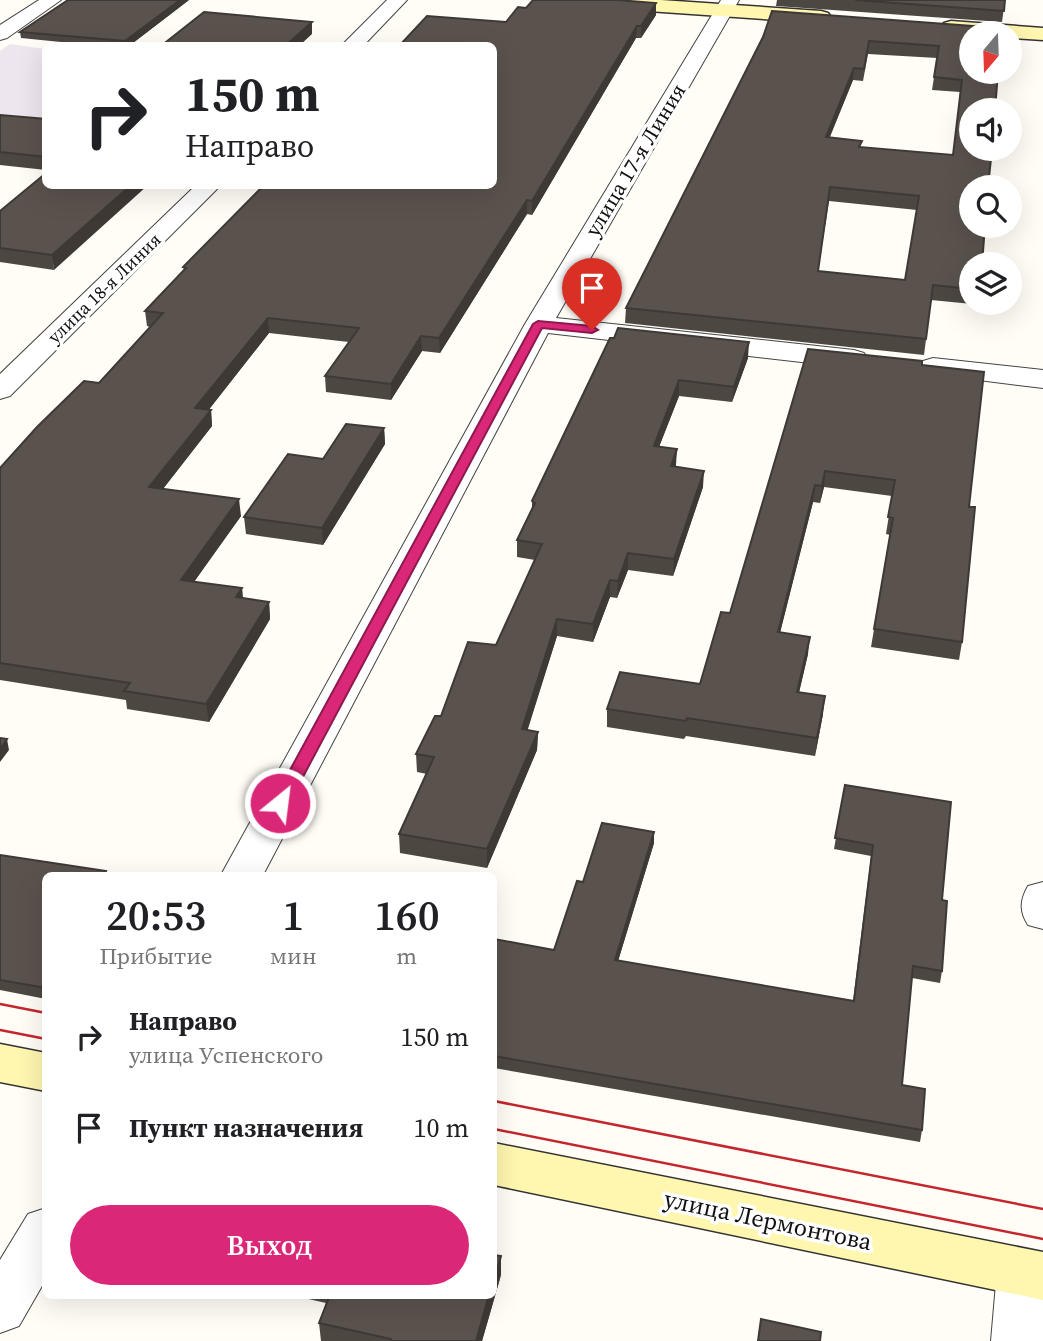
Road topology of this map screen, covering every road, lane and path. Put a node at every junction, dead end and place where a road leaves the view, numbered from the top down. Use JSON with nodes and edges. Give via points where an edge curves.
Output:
{"nodes":[{"id":1,"x":52,"y":0,"type":"edge"},
{"id":2,"x":398,"y":0,"type":"edge"},
{"id":3,"x":575,"y":0,"type":"edge"},
{"id":4,"x":727,"y":5,"type":"edge"},
{"id":5,"x":835,"y":19,"type":"edge"},
{"id":6,"x":932,"y":26,"type":"edge"},
{"id":7,"x":0,"y":34,"type":"edge"},
{"id":8,"x":1043,"y":34,"type":"edge"},
{"id":9,"x":355,"y":42,"type":"edge"},
{"id":10,"x":205,"y":189,"type":"edge"},
{"id":11,"x":538,"y":324,"type":"junction"},
{"id":12,"x":1043,"y":379,"type":"edge"},
{"id":13,"x":0,"y":390,"type":"edge"},
{"id":14,"x":244,"y":872,"type":"edge"},
{"id":15,"x":1043,"y":897,"type":"edge"},
{"id":16,"x":1043,"y":914,"type":"edge"},
{"id":17,"x":0,"y":1063,"type":"edge"},
{"id":18,"x":42,"y":1072,"type":"edge"},
{"id":19,"x":497,"y":1165,"type":"edge"},
{"id":20,"x":42,"y":1237,"type":"edge"},
{"id":21,"x":1033,"y":1274,"type":"edge"},
{"id":22,"x":0,"y":1309,"type":"edge"},
{"id":23,"x":1018,"y":1341,"type":"edge"}],
"edges":[{"from":1,"to":7,"type":"street"},
{"from":2,"to":9,"type":"street"},
{"from":3,"to":4,"type":"street"},
{"from":4,"to":5,"type":"street"},
{"from":4,"to":11,"type":"street","name":"улица 17-я Линия"},
{"from":6,"to":8,"type":"street"},
{"from":10,"to":13,"type":"street","name":"улица 18-я Линия"},
{"from":11,"to":12,"type":"street"},
{"from":11,"to":14,"type":"street","name":"улица 17-я Линия"},
{"from":15,"to":16,"type":"street"},
{"from":17,"to":18,"type":"street"},
{"from":19,"to":21,"type":"street","name":"улица Лермонтова"},
{"from":20,"to":22,"type":"street"},
{"from":21,"to":23,"type":"street"}]}
